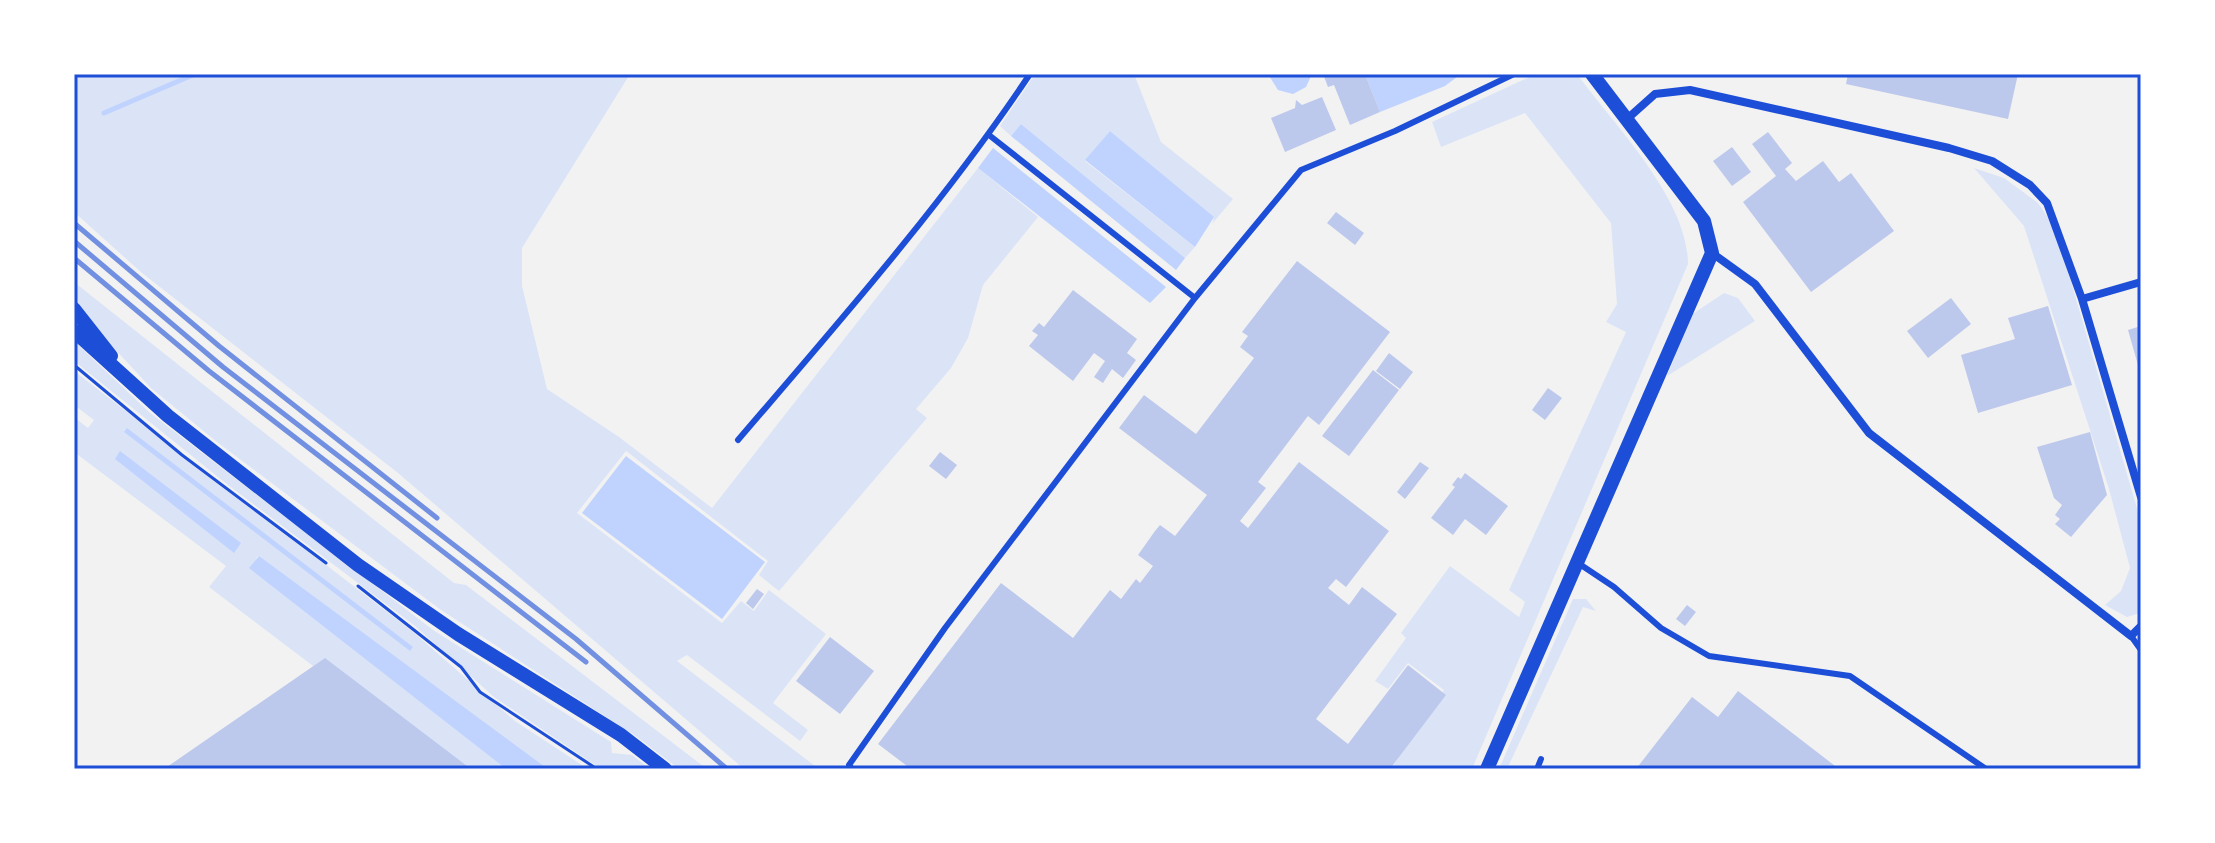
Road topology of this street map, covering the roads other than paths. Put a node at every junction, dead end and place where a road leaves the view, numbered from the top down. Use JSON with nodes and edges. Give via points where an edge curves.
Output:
{"nodes":[{"id":1,"x":1030,"y":74,"type":"edge"},
{"id":2,"x":1514,"y":74,"type":"edge"},
{"id":3,"x":1592,"y":74,"type":"edge"},
{"id":4,"x":1627,"y":119,"type":"junction"},
{"id":5,"x":989,"y":135,"type":"junction"},
{"id":6,"x":1712,"y":253,"type":"junction"},
{"id":7,"x":2141,"y":282,"type":"edge"},
{"id":8,"x":1195,"y":298,"type":"junction"},
{"id":9,"x":2082,"y":299,"type":"junction"},
{"id":10,"x":74,"y":309,"type":"edge"},
{"id":11,"x":74,"y":331,"type":"edge"},
{"id":12,"x":122,"y":373,"type":"junction"},
{"id":13,"x":738,"y":440,"type":"dead end"},
{"id":14,"x":2141,"y":497,"type":"edge"},
{"id":15,"x":1575,"y":561,"type":"junction"},
{"id":16,"x":2141,"y":626,"type":"edge"},
{"id":17,"x":2131,"y":636,"type":"junction"},
{"id":18,"x":2141,"y":650,"type":"edge"},
{"id":19,"x":1541,"y":759,"type":"dead end"},
{"id":20,"x":665,"y":769,"type":"edge"},
{"id":21,"x":852,"y":769,"type":"edge"},
{"id":22,"x":1487,"y":769,"type":"edge"},
{"id":23,"x":1537,"y":769,"type":"edge"},
{"id":24,"x":1986,"y":769,"type":"edge"}],
"edges":[{"from":1,"to":5,"type":"lane"},
{"from":2,"to":8,"type":"lane","via":[[1301,170]]},
{"from":3,"to":4,"type":"street"},
{"from":4,"to":6,"type":"street","via":[[1704,221]]},
{"from":4,"to":9,"type":"street","via":[[1655,94],[1690,90],[1992,161],[2016,174],[2047,203]]},
{"from":5,"to":8,"type":"lane"},
{"from":5,"to":13,"type":"lane","via":[[865,292]]},
{"from":6,"to":15,"type":"street"},
{"from":6,"to":17,"type":"street","via":[[1755,284],[1869,433]]},
{"from":7,"to":9,"type":"street"},
{"from":8,"to":21,"type":"lane","via":[[945,628],[849,765]]},
{"from":9,"to":14,"type":"street"},
{"from":10,"to":12,"type":"street"},
{"from":11,"to":12,"type":"street"},
{"from":12,"to":20,"type":"street","via":[[168,416],[358,565]]},
{"from":15,"to":22,"type":"street"},
{"from":15,"to":24,"type":"lane","via":[[1661,628],[1709,656],[1850,676]]},
{"from":16,"to":17,"type":"street"},
{"from":17,"to":18,"type":"lane"},
{"from":19,"to":23,"type":"lane"}]}
